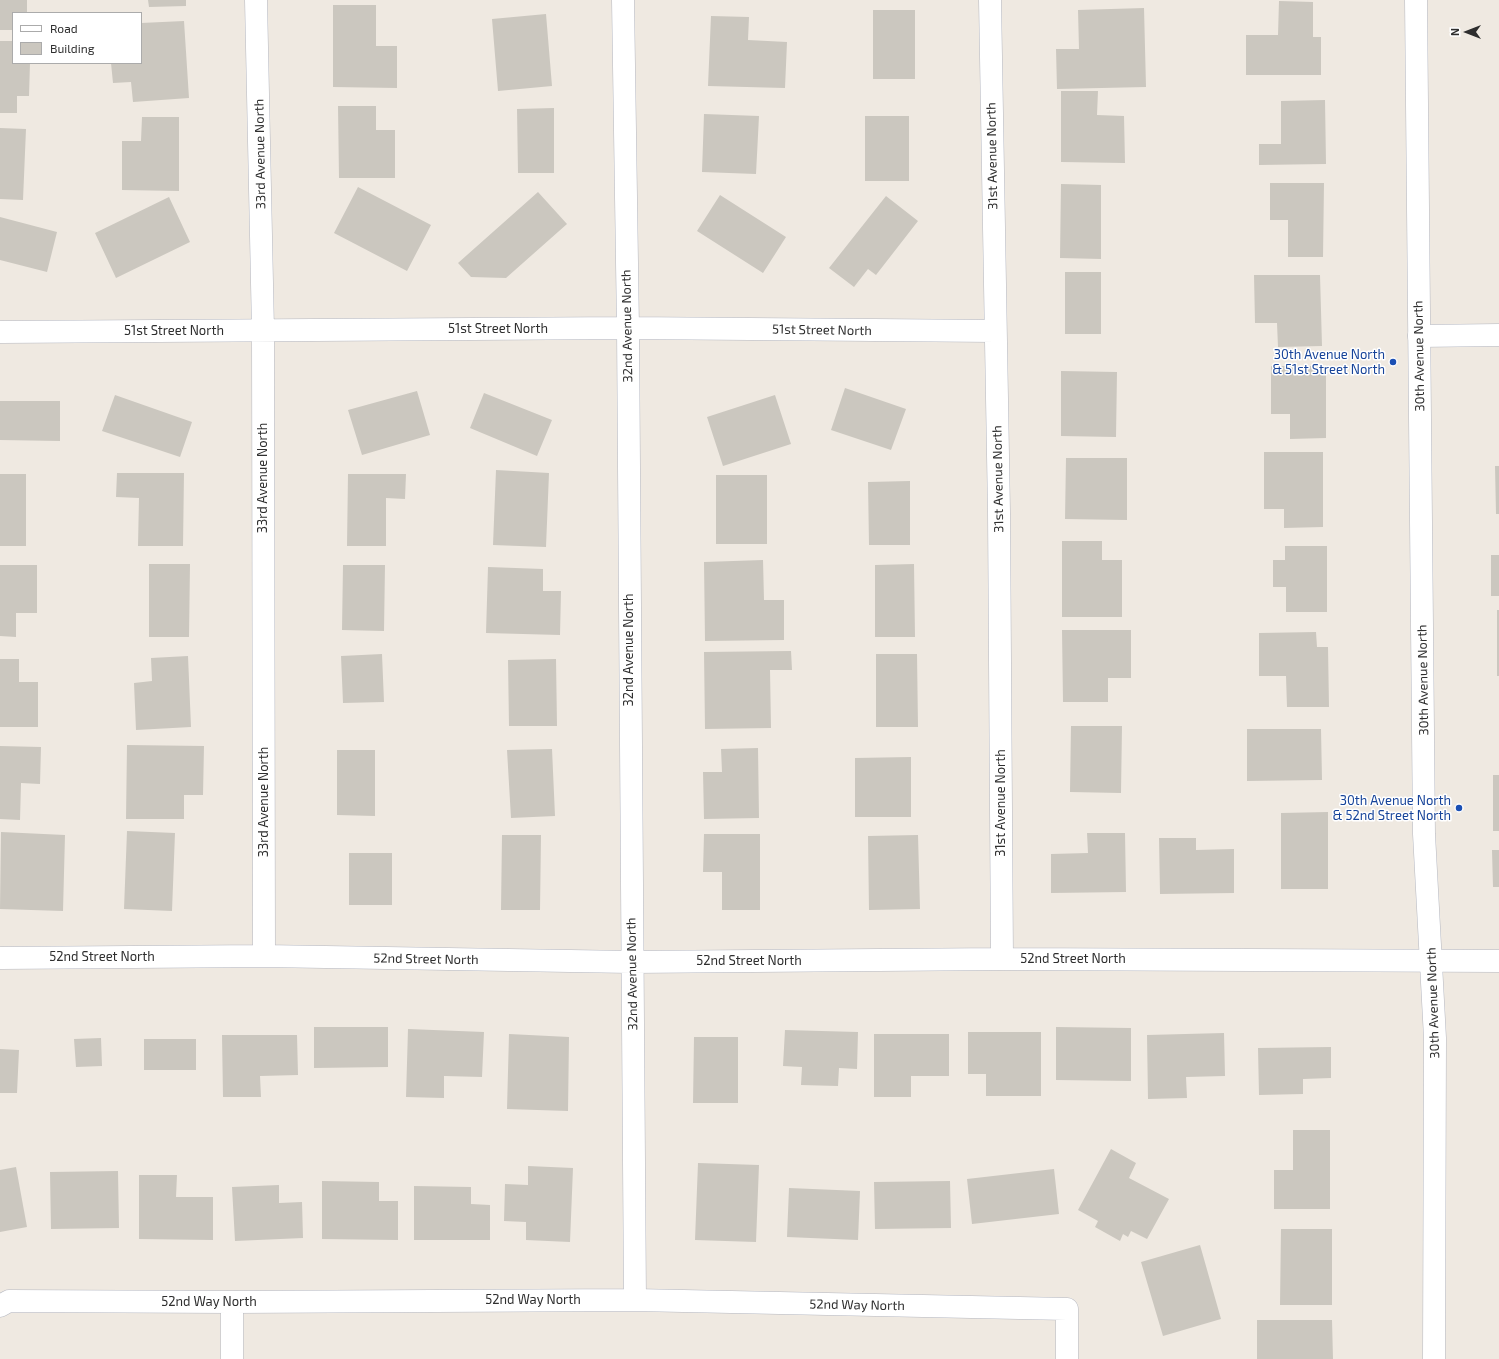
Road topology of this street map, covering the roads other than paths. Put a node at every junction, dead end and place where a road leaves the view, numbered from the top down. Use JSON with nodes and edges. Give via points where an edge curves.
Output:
{"nodes":[{"id":1,"x":256,"y":0,"type":"edge"},
{"id":2,"x":623,"y":0,"type":"edge"},
{"id":3,"x":990,"y":0,"type":"edge"},
{"id":4,"x":1416,"y":0,"type":"edge"},
{"id":5,"x":628,"y":328,"type":"junction"},
{"id":6,"x":263,"y":330,"type":"junction"},
{"id":7,"x":995,"y":331,"type":"junction"},
{"id":8,"x":0,"y":332,"type":"edge"},
{"id":9,"x":1499,"y":335,"type":"edge"},
{"id":10,"x":1419,"y":336,"type":"junction"},
{"id":11,"x":264,"y":956,"type":"junction"},
{"id":12,"x":0,"y":958,"type":"edge"},
{"id":13,"x":1002,"y":959,"type":"junction"},
{"id":14,"x":1432,"y":960,"type":"junction"},
{"id":15,"x":1499,"y":961,"type":"edge"},
{"id":16,"x":631,"y":962,"type":"junction"},
{"id":17,"x":635,"y":1300,"type":"junction"},
{"id":18,"x":232,"y":1302,"type":"junction"},
{"id":19,"x":0,"y":1306,"type":"edge"},
{"id":20,"x":232,"y":1359,"type":"edge"},
{"id":21,"x":1067,"y":1359,"type":"edge"},
{"id":22,"x":1434,"y":1359,"type":"edge"}],
"edges":[{"from":1,"to":6,"type":"street","name":"33rd Avenue North"},
{"from":2,"to":5,"type":"street","name":"32nd Avenue North"},
{"from":3,"to":7,"type":"street","name":"31st Avenue North"},
{"from":4,"to":10,"type":"street","name":"30th Avenue North"},
{"from":5,"to":6,"type":"street","name":"51st Street North"},
{"from":5,"to":7,"type":"street","name":"51st Street North"},
{"from":5,"to":16,"type":"street","name":"32nd Avenue North"},
{"from":6,"to":8,"type":"street","name":"51st Street North"},
{"from":6,"to":11,"type":"street","name":"33rd Avenue North"},
{"from":7,"to":13,"type":"street","name":"31st Avenue North"},
{"from":9,"to":10,"type":"street"},
{"from":10,"to":14,"type":"street","name":"30th Avenue North","via":[[1424,834]]},
{"from":11,"to":12,"type":"street","name":"52nd Street North"},
{"from":11,"to":16,"type":"street","name":"52nd Street North"},
{"from":13,"to":14,"type":"street","name":"52nd Street North"},
{"from":13,"to":16,"type":"street","name":"52nd Street North"},
{"from":14,"to":15,"type":"street","name":"52nd Street North"},
{"from":14,"to":22,"type":"street","name":"30th Avenue North","via":[[1435,1038]]},
{"from":16,"to":17,"type":"street","name":"32nd Avenue North"},
{"from":17,"to":18,"type":"street","name":"52nd Way North"},
{"from":17,"to":21,"type":"street","name":"52nd Way North","via":[[1067,1309]]},
{"from":18,"to":19,"type":"street","name":"52nd Way North","via":[[9,1301]]},
{"from":18,"to":20,"type":"street"}]}
